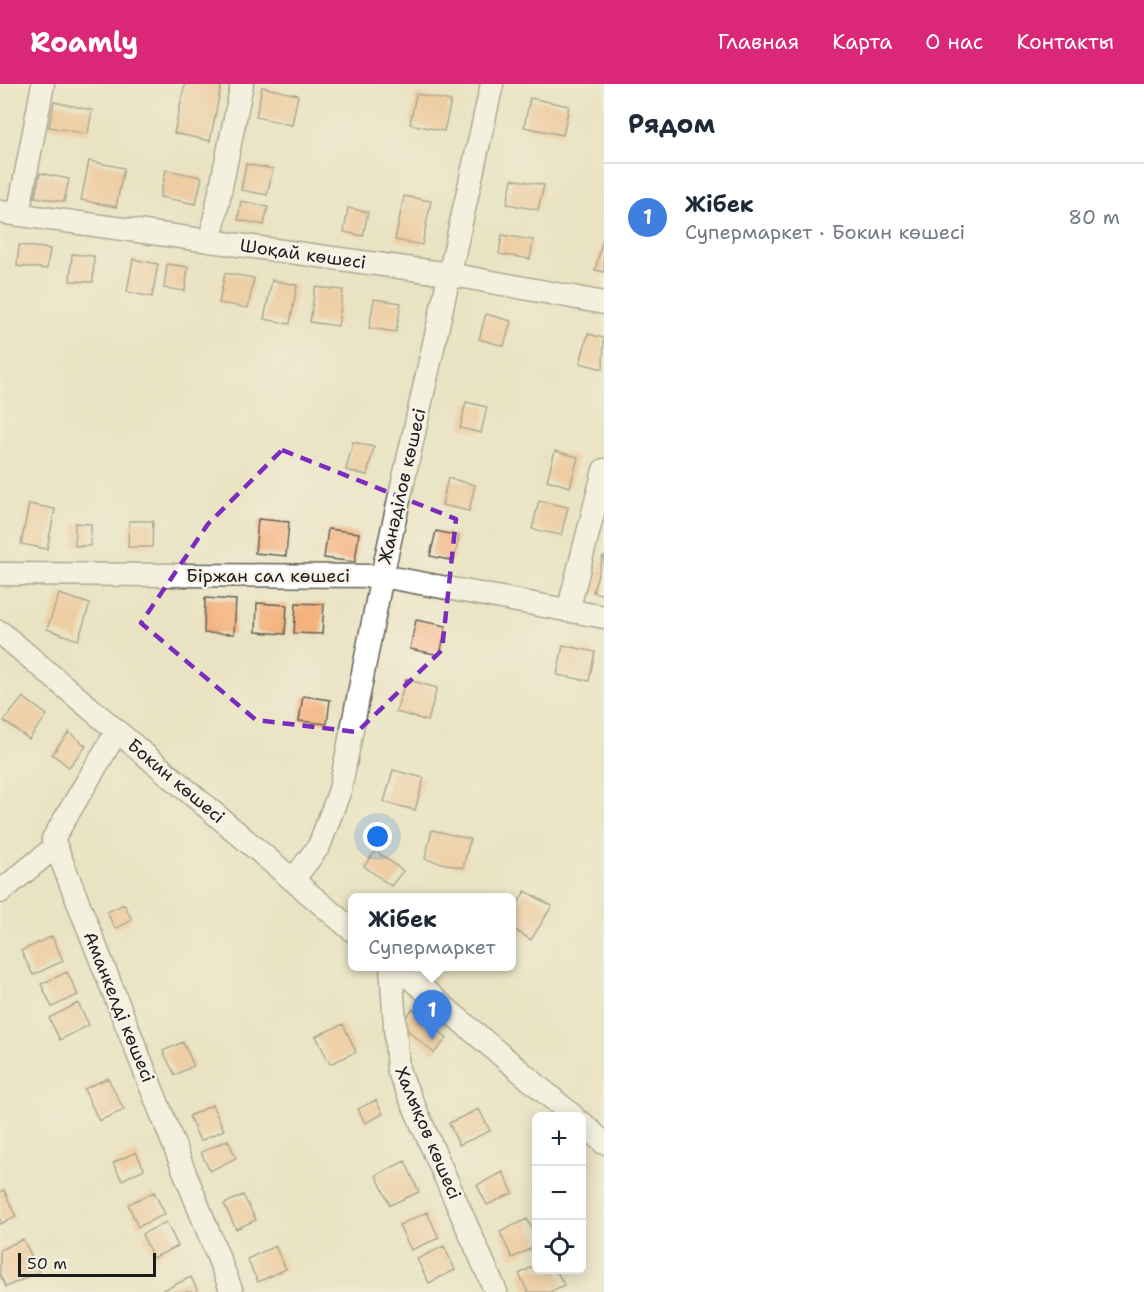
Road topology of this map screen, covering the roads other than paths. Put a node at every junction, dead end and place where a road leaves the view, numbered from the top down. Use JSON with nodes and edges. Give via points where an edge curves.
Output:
{"nodes":[{"id":1,"x":43,"y":84,"type":"edge"},
{"id":2,"x":242,"y":84,"type":"edge"},
{"id":3,"x":492,"y":84,"type":"edge"},
{"id":4,"x":9,"y":213,"type":"edge"},
{"id":5,"x":210,"y":241,"type":"junction"},
{"id":6,"x":449,"y":274,"type":"junction"},
{"id":7,"x":604,"y":303,"type":"edge"},
{"id":8,"x":604,"y":470,"type":"edge"},
{"id":9,"x":0,"y":574,"type":"edge"},
{"id":10,"x":382,"y":576,"type":"junction"},
{"id":11,"x":567,"y":611,"type":"junction"},
{"id":12,"x":604,"y":617,"type":"edge"},
{"id":13,"x":0,"y":632,"type":"edge"},
{"id":14,"x":117,"y":731,"type":"junction"},
{"id":15,"x":56,"y":846,"type":"junction"},
{"id":16,"x":293,"y":880,"type":"junction"},
{"id":17,"x":0,"y":892,"type":"edge"},
{"id":18,"x":348,"y":927,"type":"edge"},
{"id":19,"x":391,"y":971,"type":"edge"},
{"id":20,"x":402,"y":971,"type":"edge"},
{"id":21,"x":568,"y":1112,"type":"edge"},
{"id":22,"x":586,"y":1127,"type":"edge"},
{"id":23,"x":604,"y":1143,"type":"edge"},
{"id":24,"x":232,"y":1292,"type":"edge"},
{"id":25,"x":496,"y":1292,"type":"edge"}],
"edges":[{"from":1,"to":4,"type":"street"},
{"from":2,"to":5,"type":"street"},
{"from":3,"to":6,"type":"street","name":"Жанәділов көшесі"},
{"from":4,"to":5,"type":"street","name":"Шоқай көшесі"},
{"from":5,"to":6,"type":"street","name":"Шоқай көшесі"},
{"from":6,"to":7,"type":"street","name":"Шоқай көшесі"},
{"from":6,"to":10,"type":"street","name":"Жанәділов көшесі"},
{"from":8,"to":11,"type":"street"},
{"from":9,"to":10,"type":"street","name":"Біржан сал көшесі"},
{"from":10,"to":11,"type":"street","name":"Біржан сал көшесі"},
{"from":10,"to":16,"type":"street","name":"Жанәділов көшесі","via":[[340,790],[319,846]]},
{"from":11,"to":12,"type":"street","name":"Біржан сал көшесі"},
{"from":13,"to":14,"type":"street","name":"Бокин көшесі"},
{"from":14,"to":15,"type":"street","via":[[53,839]]},
{"from":14,"to":16,"type":"street","name":"Бокин көшесі"},
{"from":15,"to":17,"type":"street"},
{"from":15,"to":24,"type":"street","name":"Аманкелді көшесі"},
{"from":16,"to":18,"type":"street","name":"Бокин көшесі"},
{"from":19,"to":25,"type":"street","name":"Халықов көшесі","via":[[398,1071]]},
{"from":20,"to":21,"type":"street"},
{"from":22,"to":23,"type":"street"}]}
